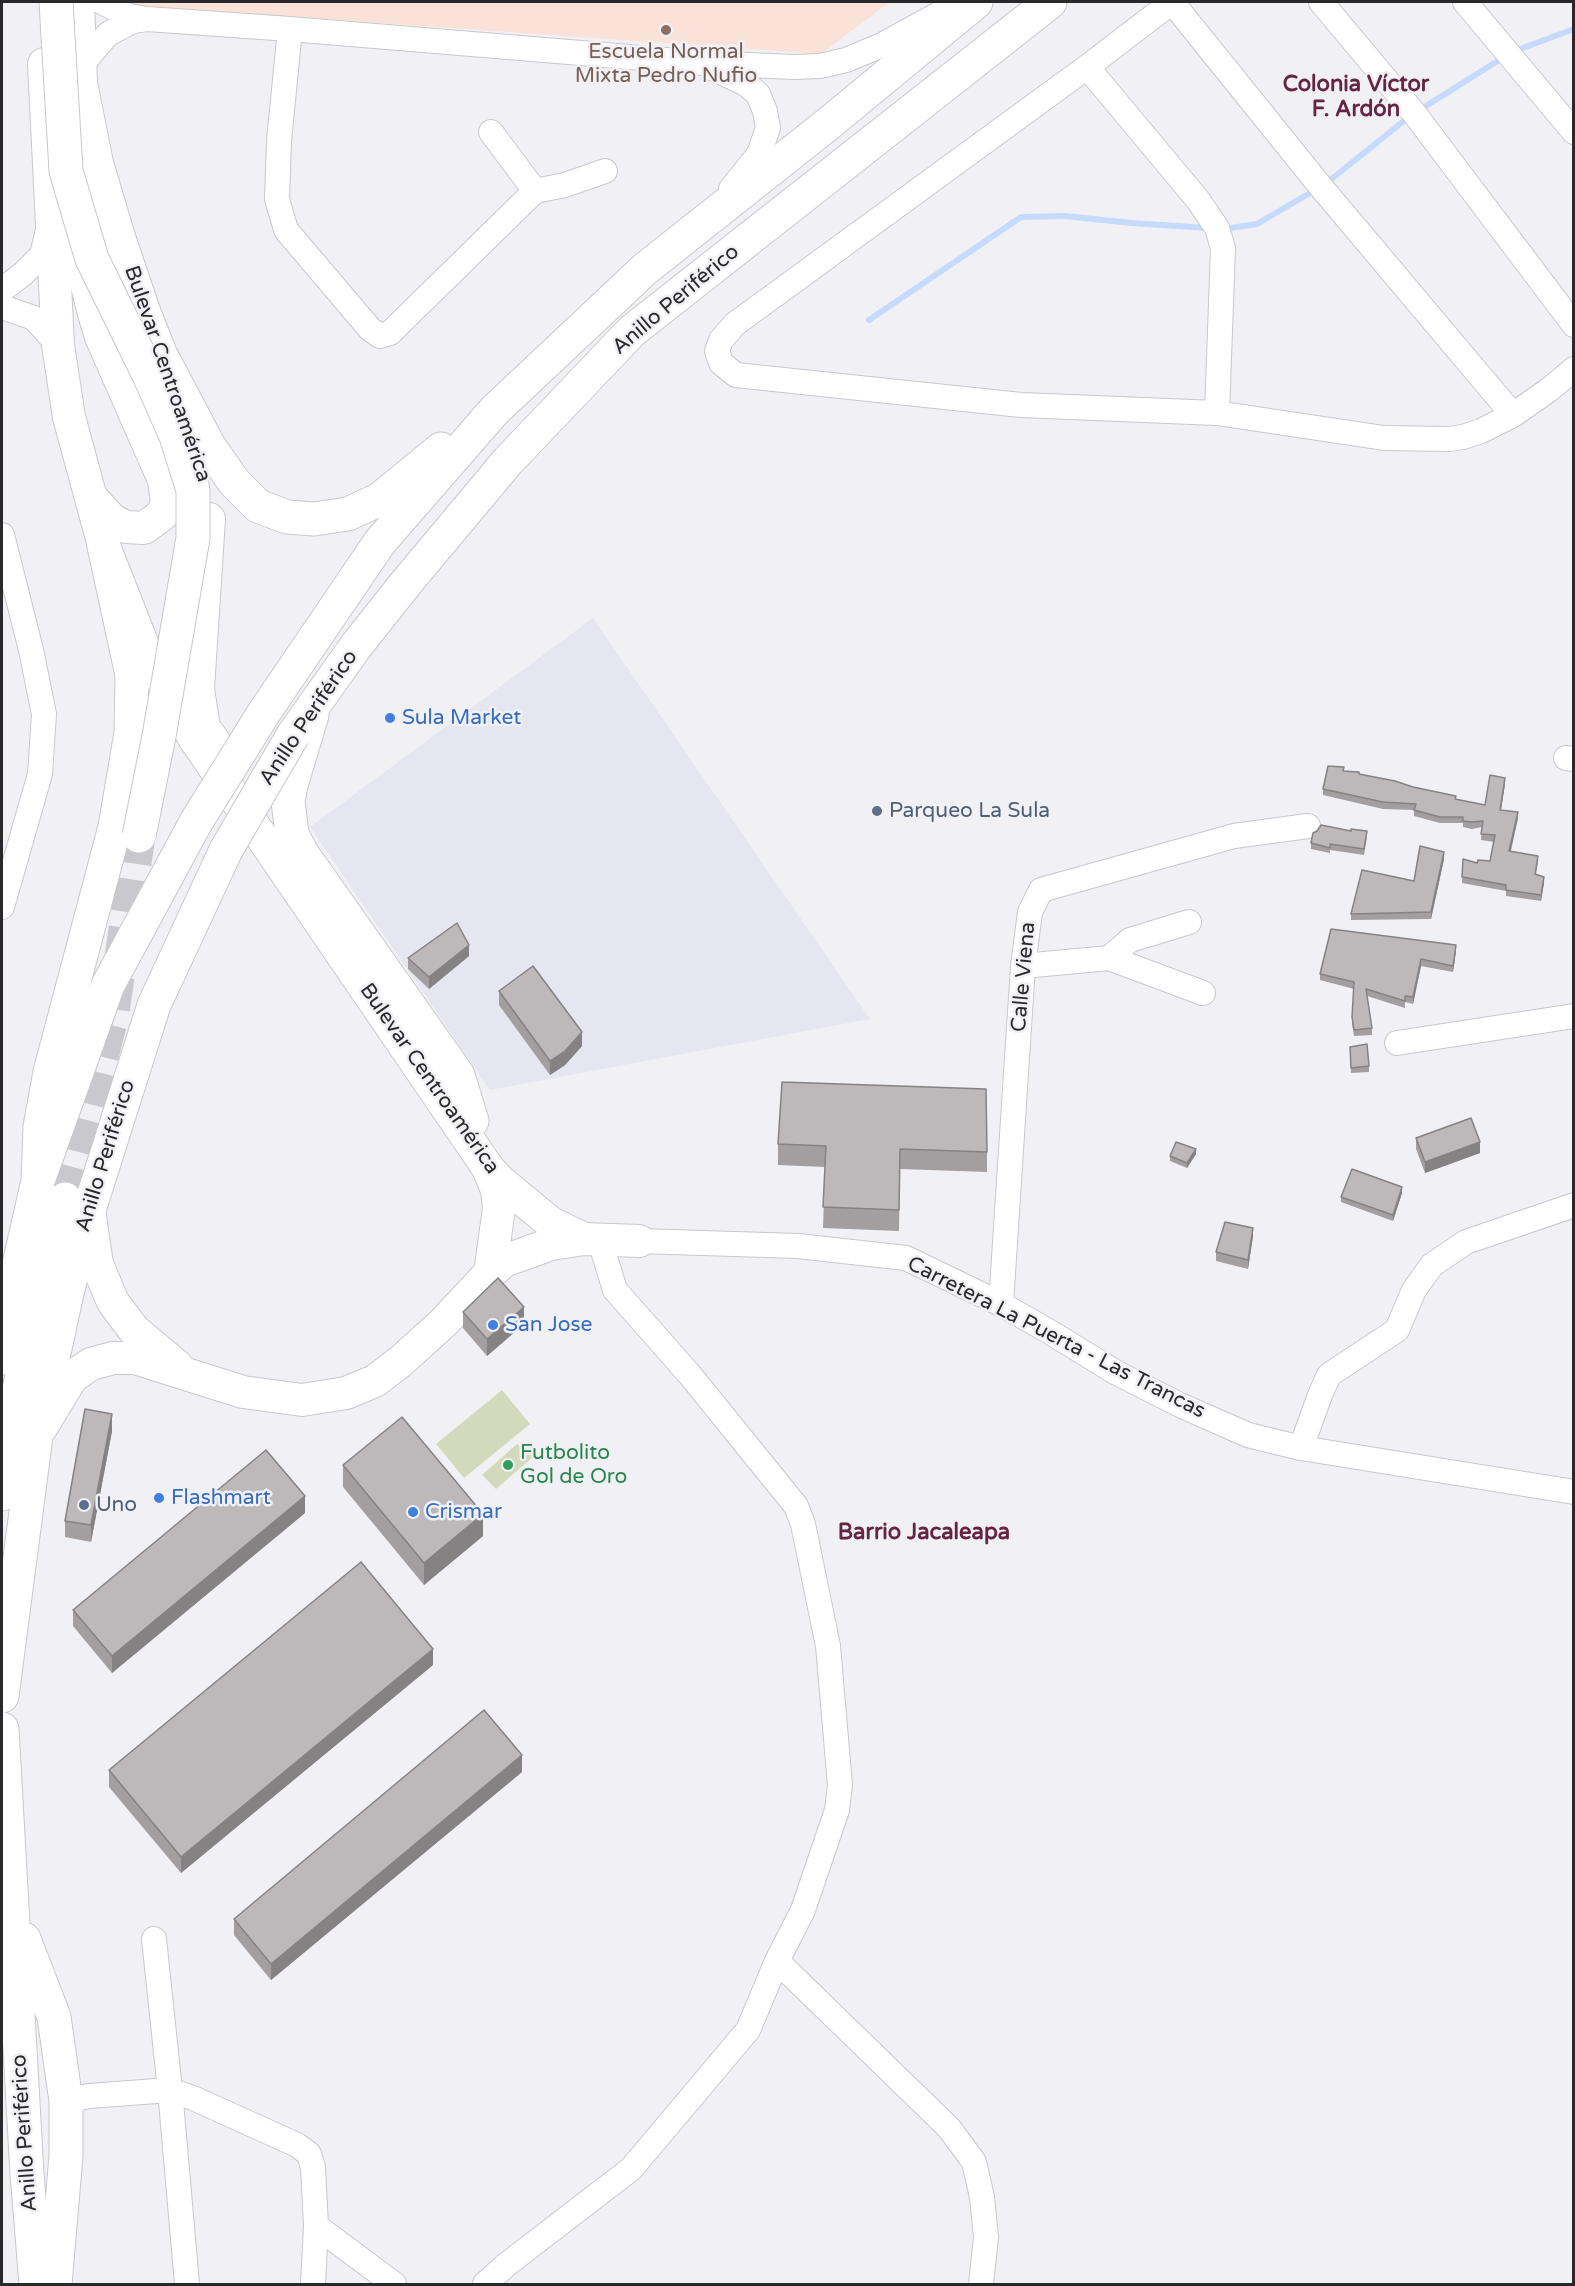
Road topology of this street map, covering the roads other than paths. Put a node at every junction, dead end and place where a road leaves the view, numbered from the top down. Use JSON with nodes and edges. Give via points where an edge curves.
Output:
{"nodes":[{"id":1,"x":42,"y":2,"type":"edge"},
{"id":2,"x":56,"y":2,"type":"edge"},
{"id":3,"x":78,"y":2,"type":"edge"},
{"id":4,"x":102,"y":2,"type":"edge"},
{"id":5,"x":962,"y":2,"type":"edge"},
{"id":6,"x":976,"y":2,"type":"edge"},
{"id":7,"x":1050,"y":2,"type":"edge"},
{"id":8,"x":1172,"y":2,"type":"edge"},
{"id":9,"x":1321,"y":2,"type":"edge"},
{"id":10,"x":1464,"y":2,"type":"edge"},
{"id":11,"x":147,"y":19,"type":"junction"},
{"id":12,"x":290,"y":29,"type":"junction"},
{"id":13,"x":702,"y":63,"type":"junction"},
{"id":14,"x":1087,"y":67,"type":"junction"},
{"id":15,"x":81,"y":76,"type":"junction"},
{"id":16,"x":491,"y":132,"type":"dead end"},
{"id":17,"x":1574,"y":132,"type":"edge"},
{"id":18,"x":605,"y":171,"type":"dead end"},
{"id":19,"x":535,"y":191,"type":"junction"},
{"id":20,"x":51,"y":219,"type":"junction"},
{"id":21,"x":702,"y":224,"type":"junction"},
{"id":22,"x":2,"y":290,"type":"edge"},
{"id":23,"x":2,"y":307,"type":"edge"},
{"id":24,"x":1574,"y":325,"type":"edge"},
{"id":25,"x":58,"y":345,"type":"junction"},
{"id":26,"x":163,"y":359,"type":"junction"},
{"id":27,"x":1574,"y":369,"type":"edge"},
{"id":28,"x":494,"y":411,"type":"junction"},
{"id":29,"x":1216,"y":413,"type":"junction"},
{"id":30,"x":1513,"y":415,"type":"junction"},
{"id":31,"x":92,"y":498,"type":"junction"},
{"id":32,"x":2,"y":535,"type":"edge"},
{"id":33,"x":104,"y":546,"type":"junction"},
{"id":34,"x":317,"y":700,"type":"junction"},
{"id":35,"x":1308,"y":826,"type":"dead end"},
{"id":36,"x":139,"y":836,"type":"tunnel mouth"},
{"id":37,"x":2,"y":902,"type":"edge"},
{"id":38,"x":1189,"y":922,"type":"dead end"},
{"id":39,"x":1109,"y":958,"type":"junction"},
{"id":40,"x":1023,"y":966,"type":"junction"},
{"id":41,"x":1203,"y":993,"type":"dead end"},
{"id":42,"x":1574,"y":1016,"type":"edge"},
{"id":43,"x":1397,"y":1043,"type":"dead end"},
{"id":44,"x":472,"y":1121,"type":"junction"},
{"id":45,"x":488,"y":1168,"type":"junction"},
{"id":46,"x":38,"y":1181,"type":"junction"},
{"id":47,"x":77,"y":1204,"type":"junction"},
{"id":48,"x":1574,"y":1205,"type":"edge"},
{"id":49,"x":592,"y":1240,"type":"junction"},
{"id":50,"x":639,"y":1241,"type":"junction"},
{"id":51,"x":490,"y":1273,"type":"junction"},
{"id":52,"x":1001,"y":1304,"type":"junction"},
{"id":53,"x":2,"y":1358,"type":"edge"},
{"id":54,"x":189,"y":1376,"type":"junction"},
{"id":55,"x":36,"y":1436,"type":"junction"},
{"id":56,"x":1301,"y":1448,"type":"junction"},
{"id":57,"x":1574,"y":1492,"type":"edge"},
{"id":58,"x":2,"y":1494,"type":"edge"},
{"id":59,"x":2,"y":1696,"type":"edge"},
{"id":60,"x":2,"y":1729,"type":"edge"},
{"id":61,"x":12,"y":1910,"type":"junction"},
{"id":62,"x":154,"y":1939,"type":"dead end"},
{"id":63,"x":777,"y":1961,"type":"junction"},
{"id":64,"x":170,"y":2090,"type":"junction"},
{"id":65,"x":66,"y":2101,"type":"junction"},
{"id":66,"x":316,"y":2226,"type":"junction"},
{"id":67,"x":36,"y":2284,"type":"edge"},
{"id":68,"x":55,"y":2284,"type":"edge"},
{"id":69,"x":186,"y":2284,"type":"edge"},
{"id":70,"x":313,"y":2284,"type":"edge"},
{"id":71,"x":394,"y":2284,"type":"edge"},
{"id":72,"x":485,"y":2284,"type":"edge"},
{"id":73,"x":981,"y":2284,"type":"edge"}],
"edges":[{"from":1,"to":20,"type":"main road","name":"Bulevar Centroamérica"},
{"from":2,"to":36,"type":"highway","bridge":true,"via":[[66,171],[92,259],[172,426],[193,490],[193,538]]},
{"from":3,"to":15,"type":"main road","name":"Bulevar Centroamérica"},
{"from":4,"to":11,"type":"street","via":[[129,16]]},
{"from":5,"to":13,"type":"street","via":[[882,45],[838,62],[794,67]]},
{"from":6,"to":21,"type":"highway","name":"Anillo Periférico"},
{"from":7,"to":34,"type":"highway","name":"Anillo Periférico","via":[[632,331],[508,461],[406,583]]},
{"from":8,"to":14,"type":"street"},
{"from":8,"to":30,"type":"street"},
{"from":9,"to":24,"type":"street","via":[[1414,113]]},
{"from":10,"to":17,"type":"street"},
{"from":11,"to":12,"type":"street"},
{"from":11,"to":15,"type":"street","via":[[133,21],[108,34],[89,56]]},
{"from":12,"to":13,"type":"street"},
{"from":12,"to":19,"type":"street","via":[[277,199],[286,230],[380,336],[390,333]]},
{"from":13,"to":21,"type":"street","via":[[758,94],[768,128],[759,154]]},
{"from":14,"to":29,"type":"street","via":[[1217,228],[1222,248]]},
{"from":14,"to":29,"type":"street","via":[[735,324],[717,351],[721,363],[736,375],[1021,405]]},
{"from":15,"to":26,"type":"main road","name":"Bulevar Centroamérica","via":[[97,163],[144,312]]},
{"from":15,"to":31,"type":"main road","via":[[77,140],[83,270],[101,337],[154,454],[167,503],[162,515],[144,528],[126,527],[112,520]]},
{"from":16,"to":19,"type":"street"},
{"from":18,"to":19,"type":"street"},
{"from":20,"to":22,"type":"street","via":[[42,255]]},
{"from":20,"to":25,"type":"main road","name":"Bulevar Centroamérica"},
{"from":21,"to":28,"type":"highway","name":"Anillo Periférico","via":[[645,269]]},
{"from":23,"to":25,"type":"street","via":[[34,318]]},
{"from":25,"to":31,"type":"main road","name":"Bulevar Centroamérica","via":[[69,417]]},
{"from":26,"to":28,"type":"highway","via":[[209,446],[234,482],[258,506],[287,517],[314,519],[348,514],[380,499]]},
{"from":26,"to":44,"type":"main road","name":"Bulevar Centroamérica","via":[[198,452],[209,506],[198,689],[204,728],[290,847]]},
{"from":27,"to":30,"type":"street"},
{"from":28,"to":46,"type":"highway","name":"Anillo Periférico","bridge":true,"via":[[380,542],[265,711],[196,822],[108,985]]},
{"from":29,"to":30,"type":"street","via":[[1384,438],[1449,440]]},
{"from":31,"to":33,"type":"main road","name":"Bulevar Centroamérica"},
{"from":32,"to":37,"type":"street","via":[[44,714],[40,774]]},
{"from":33,"to":45,"type":"main road","name":"Bulevar Centroamérica","via":[[144,648],[194,738]]},
{"from":33,"to":46,"type":"highway","via":[[132,675],[131,733],[115,827],[50,1071],[40,1127]]},
{"from":34,"to":44,"type":"highway","via":[[288,801],[292,834],[458,1075]]},
{"from":34,"to":47,"type":"highway","name":"Anillo Periférico","bridge":true,"via":[[226,850],[154,1005]]},
{"from":35,"to":40,"type":"street","name":"Calle Viena","via":[[1234,836],[1041,890],[1030,912]]},
{"from":38,"to":39,"type":"street","via":[[1130,940]]},
{"from":39,"to":40,"type":"street"},
{"from":39,"to":41,"type":"street"},
{"from":40,"to":52,"type":"street","name":"Calle Viena"},
{"from":42,"to":43,"type":"street"},
{"from":44,"to":50,"type":"main road","name":"Bulevar Centroamérica","via":[[536,1197],[588,1227]]},
{"from":45,"to":49,"type":"main road","name":"Bulevar Centroamérica","via":[[550,1222]]},
{"from":45,"to":51,"type":"main road","via":[[499,1208]]},
{"from":46,"to":53,"type":"highway","name":"Anillo Periférico"},
{"from":47,"to":54,"type":"main road","via":[[113,1302],[134,1330]]},
{"from":47,"to":55,"type":"highway","name":"Anillo Periférico","via":[[67,1293]]},
{"from":47,"to":58,"type":"highway","via":[[30,1336],[9,1437]]},
{"from":48,"to":56,"type":"street","via":[[1467,1242],[1432,1265],[1414,1290],[1397,1330],[1329,1375]]},
{"from":49,"to":50,"type":"main road","name":"Bulevar Centroamérica"},
{"from":49,"to":51,"type":"main road","via":[[526,1251]]},
{"from":49,"to":63,"type":"street","via":[[615,1290],[796,1506],[803,1524],[828,1647],[840,1785],[837,1810],[802,1910]]},
{"from":50,"to":52,"type":"street","name":"Carretera La Puerta - Las Trancas","via":[[798,1246],[906,1258]]},
{"from":51,"to":54,"type":"main road","via":[[443,1323],[375,1381],[345,1393],[302,1400],[243,1392]]},
{"from":52,"to":56,"type":"street","name":"Carretera La Puerta - Las Trancas","via":[[1115,1372],[1180,1405],[1248,1435]]},
{"from":54,"to":55,"type":"main road","via":[[135,1358],[91,1364],[72,1377]]},
{"from":55,"to":59,"type":"highway","name":"Anillo Periférico"},
{"from":56,"to":57,"type":"street","name":"Carretera La Puerta - Las Trancas"},
{"from":60,"to":61,"type":"highway","name":"Anillo Periférico"},
{"from":61,"to":65,"type":"highway","via":[[54,2017]]},
{"from":61,"to":67,"type":"highway","name":"Anillo Periférico"},
{"from":62,"to":64,"type":"street"},
{"from":63,"to":72,"type":"street","via":[[748,2030],[631,2169]]},
{"from":63,"to":73,"type":"street","via":[[949,2128],[974,2162],[986,2237]]},
{"from":64,"to":65,"type":"street"},
{"from":64,"to":66,"type":"street","via":[[297,2145],[309,2154]]},
{"from":64,"to":69,"type":"street"},
{"from":65,"to":68,"type":"highway","via":[[66,2156]]},
{"from":66,"to":70,"type":"street"},
{"from":66,"to":71,"type":"street"}]}
